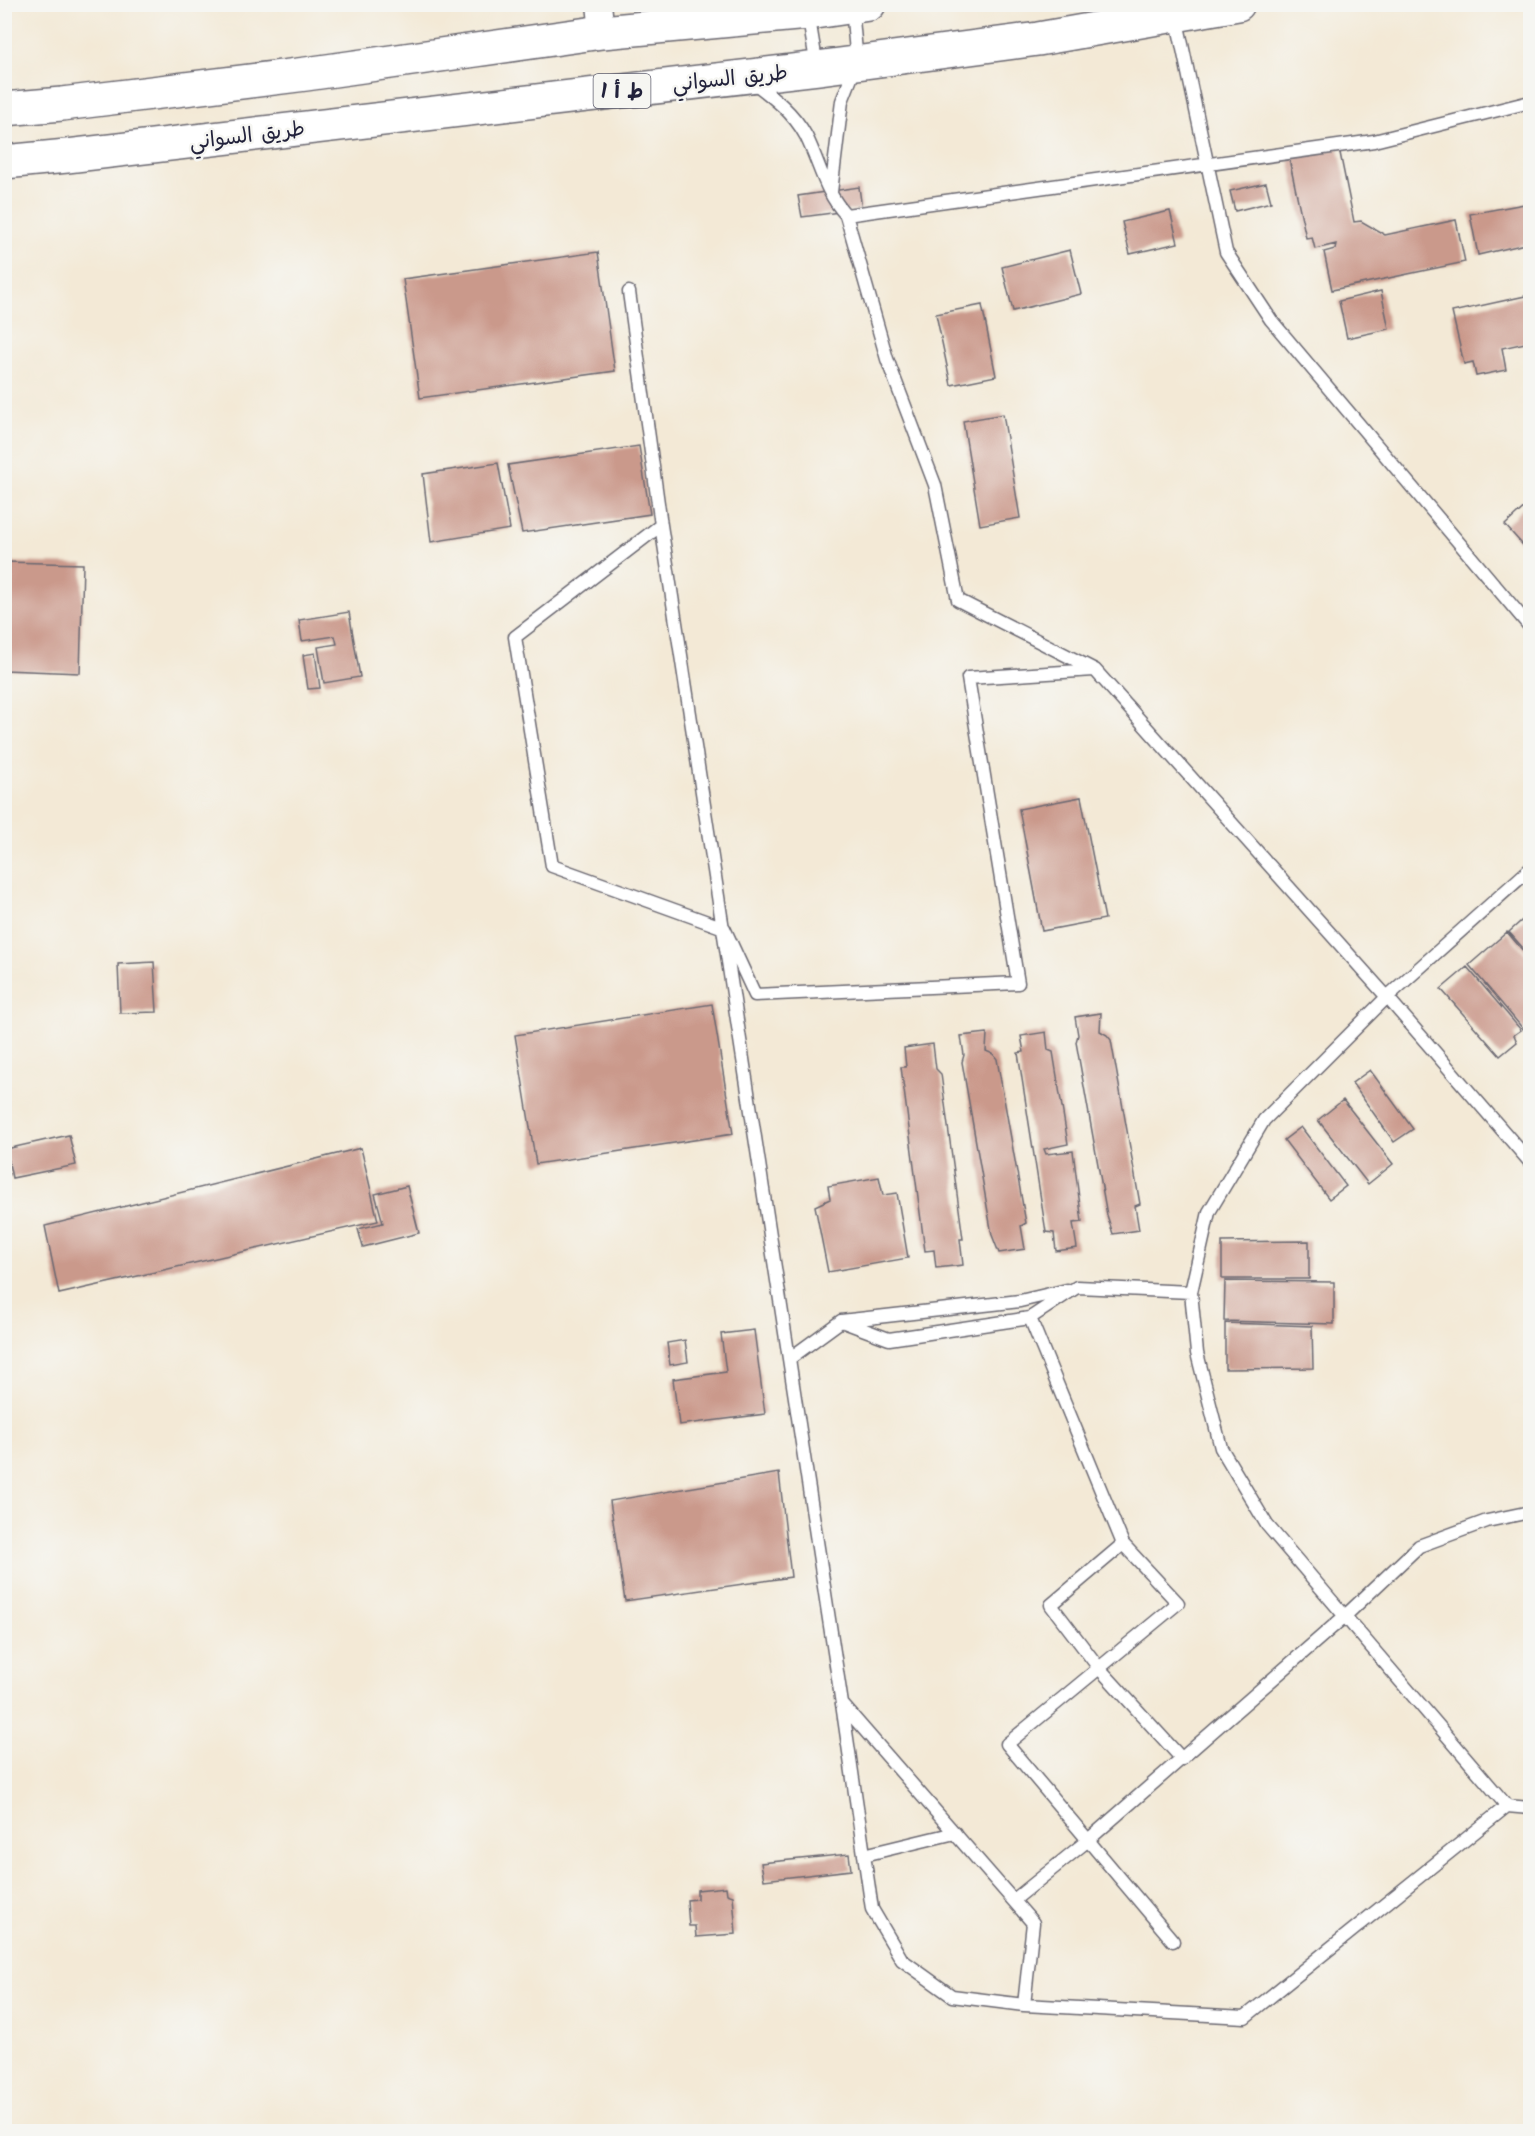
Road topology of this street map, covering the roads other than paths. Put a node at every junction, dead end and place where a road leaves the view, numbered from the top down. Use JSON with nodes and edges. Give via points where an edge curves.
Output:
{"nodes":[{"id":1,"x":1238,"y":4,"type":"edge"},
{"id":2,"x":860,"y":6,"type":"edge"},
{"id":3,"x":807,"y":9,"type":"edge"},
{"id":4,"x":1175,"y":10,"type":"edge"},
{"id":5,"x":601,"y":18,"type":"edge"},
{"id":6,"x":857,"y":63,"type":"junction"},
{"id":7,"x":818,"y":68,"type":"junction"},
{"id":8,"x":746,"y":76,"type":"junction"},
{"id":9,"x":1530,"y":102,"type":"edge"},
{"id":10,"x":4,"y":109,"type":"edge"},
{"id":11,"x":4,"y":162,"type":"edge"},
{"id":12,"x":1208,"y":165,"type":"junction"},
{"id":13,"x":831,"y":192,"type":"junction"},
{"id":14,"x":846,"y":215,"type":"junction"},
{"id":15,"x":629,"y":292,"type":"dead end"},
{"id":16,"x":661,"y":525,"type":"junction"},
{"id":17,"x":1530,"y":627,"type":"edge"},
{"id":18,"x":1095,"y":670,"type":"junction"},
{"id":19,"x":1530,"y":869,"type":"edge"},
{"id":20,"x":724,"y":928,"type":"junction"},
{"id":21,"x":1387,"y":997,"type":"junction"},
{"id":22,"x":1530,"y":1162,"type":"edge"},
{"id":23,"x":1077,"y":1287,"type":"junction"},
{"id":24,"x":1191,"y":1292,"type":"junction"},
{"id":25,"x":1030,"y":1318,"type":"junction"},
{"id":26,"x":841,"y":1321,"type":"junction"},
{"id":27,"x":789,"y":1359,"type":"junction"},
{"id":28,"x":1530,"y":1512,"type":"edge"},
{"id":29,"x":1123,"y":1544,"type":"junction"},
{"id":30,"x":1345,"y":1616,"type":"junction"},
{"id":31,"x":1099,"y":1668,"type":"junction"},
{"id":32,"x":842,"y":1704,"type":"junction"},
{"id":33,"x":1182,"y":1759,"type":"junction"},
{"id":34,"x":1507,"y":1806,"type":"junction"},
{"id":35,"x":1530,"y":1808,"type":"edge"},
{"id":36,"x":956,"y":1833,"type":"junction"},
{"id":37,"x":1087,"y":1841,"type":"junction"},
{"id":38,"x":864,"y":1855,"type":"junction"},
{"id":39,"x":1014,"y":1900,"type":"junction"},
{"id":40,"x":1173,"y":1941,"type":"dead end"},
{"id":41,"x":1024,"y":2005,"type":"junction"}],
"edges":[{"from":1,"to":4,"type":"highway","name":"طريق السواني","number":"ط أ 1"},
{"from":2,"to":3,"type":"highway"},
{"from":2,"to":6,"type":"lane"},
{"from":3,"to":5,"type":"highway"},
{"from":3,"to":7,"type":"lane"},
{"from":4,"to":6,"type":"highway","name":"طريق السواني","number":"ط أ 1","via":[[1038,39]]},
{"from":4,"to":12,"type":"lane"},
{"from":5,"to":10,"type":"highway","via":[[306,74]]},
{"from":6,"to":7,"type":"highway","name":"طريق السواني","number":"ط أ 1"},
{"from":6,"to":13,"type":"lane","via":[[842,101]]},
{"from":7,"to":8,"type":"highway","name":"طريق السواني","number":"ط أ 1"},
{"from":8,"to":11,"type":"highway","name":"طريق السواني","number":"ط أ 1"},
{"from":8,"to":13,"type":"lane","via":[[792,116]]},
{"from":9,"to":12,"type":"lane","via":[[1374,141]]},
{"from":12,"to":14,"type":"lane"},
{"from":12,"to":17,"type":"lane","via":[[1226,252],[1271,320]]},
{"from":13,"to":14,"type":"lane"},
{"from":14,"to":18,"type":"lane","via":[[887,359],[936,485],[958,600]]},
{"from":15,"to":16,"type":"lane"},
{"from":16,"to":20,"type":"lane"},
{"from":16,"to":20,"type":"lane","via":[[514,637],[552,866]]},
{"from":18,"to":20,"type":"lane","via":[[968,678],[1018,983],[755,995]]},
{"from":18,"to":21,"type":"lane"},
{"from":19,"to":21,"type":"lane"},
{"from":20,"to":27,"type":"lane"},
{"from":21,"to":22,"type":"lane"},
{"from":21,"to":24,"type":"lane","via":[[1264,1120],[1209,1212]]},
{"from":23,"to":24,"type":"lane"},
{"from":23,"to":25,"type":"lane"},
{"from":23,"to":26,"type":"lane","via":[[1020,1301]]},
{"from":24,"to":30,"type":"lane","via":[[1197,1353],[1221,1448],[1267,1525]]},
{"from":25,"to":26,"type":"lane","via":[[889,1339]]},
{"from":25,"to":29,"type":"lane"},
{"from":26,"to":27,"type":"lane"},
{"from":27,"to":32,"type":"lane"},
{"from":28,"to":30,"type":"lane","via":[[1487,1521],[1419,1546]]},
{"from":29,"to":31,"type":"lane","via":[[1051,1605]]},
{"from":29,"to":31,"type":"lane","via":[[1178,1603]]},
{"from":30,"to":33,"type":"lane"},
{"from":30,"to":34,"type":"lane"},
{"from":31,"to":33,"type":"lane"},
{"from":31,"to":37,"type":"lane","via":[[1007,1744]]},
{"from":32,"to":36,"type":"lane"},
{"from":32,"to":38,"type":"lane"},
{"from":33,"to":37,"type":"lane"},
{"from":34,"to":35,"type":"lane"},
{"from":34,"to":41,"type":"lane","via":[[1245,2018]]},
{"from":36,"to":38,"type":"lane"},
{"from":36,"to":39,"type":"lane"},
{"from":37,"to":39,"type":"lane"},
{"from":37,"to":40,"type":"lane"},
{"from":38,"to":41,"type":"lane","via":[[872,1909],[902,1960],[952,1996]]},
{"from":39,"to":41,"type":"lane","via":[[1033,1923]]}]}
